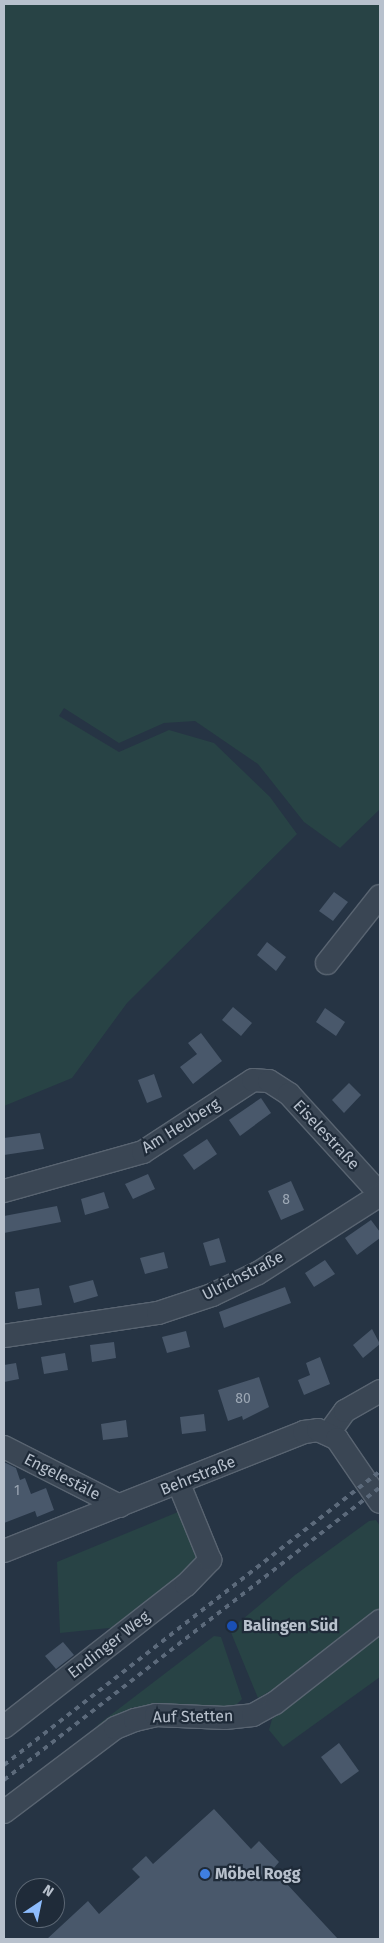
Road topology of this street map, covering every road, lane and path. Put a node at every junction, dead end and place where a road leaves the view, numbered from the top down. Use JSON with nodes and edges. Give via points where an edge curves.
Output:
{"nodes":[{"id":1,"x":380,"y":896,"type":"edge"},
{"id":2,"x":327,"y":963,"type":"dead end"},
{"id":3,"x":269,"y":1081,"type":"joint"},
{"id":4,"x":4,"y":1191,"type":"edge"},
{"id":5,"x":380,"y":1195,"type":"edge"},
{"id":6,"x":4,"y":1336,"type":"edge"},
{"id":7,"x":380,"y":1391,"type":"edge"},
{"id":8,"x":329,"y":1433,"type":"junction"},
{"id":9,"x":4,"y":1447,"type":"edge"},
{"id":10,"x":178,"y":1484,"type":"junction"},
{"id":11,"x":380,"y":1502,"type":"edge"},
{"id":12,"x":120,"y":1506,"type":"junction"},
{"id":13,"x":4,"y":1551,"type":"edge"},
{"id":14,"x":380,"y":1621,"type":"edge"},
{"id":15,"x":4,"y":1727,"type":"edge"},
{"id":16,"x":4,"y":1812,"type":"edge"}],
"edges":[{"from":1,"to":2,"type":"street"},
{"from":3,"to":4,"type":"street","name":"Am Heuberg","via":[[253,1080],[143,1152]]},
{"from":3,"to":5,"type":"street","name":"Eiselestraße","via":[[289,1094]]},
{"from":5,"to":6,"type":"street","name":"Ulrichstraße","via":[[258,1273],[212,1295],[158,1313]]},
{"from":7,"to":8,"type":"street","via":[[345,1411]]},
{"from":8,"to":10,"type":"street","name":"Behrstraße","via":[[318,1430],[304,1432]]},
{"from":8,"to":11,"type":"street","via":[[337,1439]]},
{"from":9,"to":12,"type":"street","name":"Engelestäle"},
{"from":10,"to":12,"type":"street","name":"Behrstraße"},
{"from":10,"to":15,"type":"street","name":"Endinger Weg","via":[[210,1560],[186,1585]]},
{"from":12,"to":13,"type":"street","name":"Behrstraße"},
{"from":14,"to":16,"type":"street","name":"Auf Stetten","via":[[275,1704],[253,1715],[224,1718],[156,1715],[135,1720],[115,1728]]}]}
